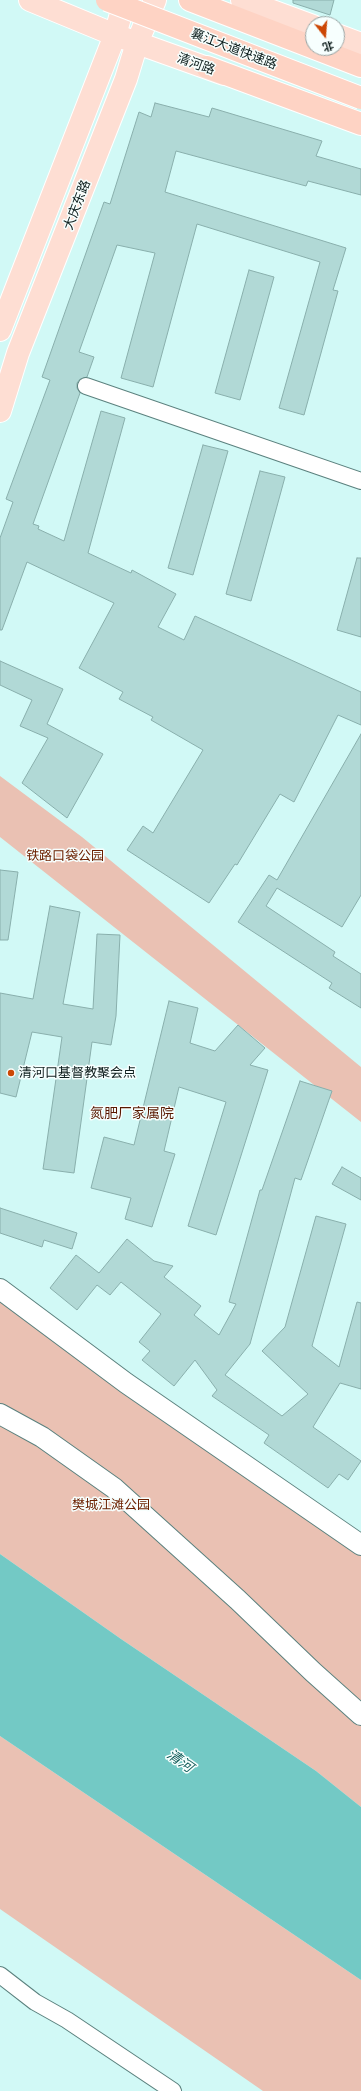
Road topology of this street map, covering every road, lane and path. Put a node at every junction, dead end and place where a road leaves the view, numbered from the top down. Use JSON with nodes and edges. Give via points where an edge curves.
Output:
{"nodes":[{"id":1,"x":30,"y":0,"type":"edge"},
{"id":2,"x":107,"y":0,"type":"edge"},
{"id":3,"x":125,"y":0,"type":"edge"},
{"id":4,"x":154,"y":0,"type":"edge"},
{"id":5,"x":190,"y":0,"type":"edge"},
{"id":6,"x":242,"y":0,"type":"edge"},
{"id":7,"x":305,"y":23,"type":"edge"},
{"id":8,"x":115,"y":36,"type":"junction"},
{"id":9,"x":345,"y":38,"type":"edge"},
{"id":10,"x":136,"y":43,"type":"junction"},
{"id":11,"x":361,"y":44,"type":"edge"},
{"id":12,"x":361,"y":66,"type":"edge"},
{"id":13,"x":207,"y":67,"type":"junction"},
{"id":14,"x":361,"y":98,"type":"edge"},
{"id":15,"x":361,"y":124,"type":"edge"},
{"id":16,"x":361,"y":133,"type":"edge"},
{"id":17,"x":0,"y":330,"type":"edge"},
{"id":18,"x":86,"y":386,"type":"dead end"},
{"id":19,"x":0,"y":411,"type":"edge"},
{"id":20,"x":361,"y":481,"type":"edge"},
{"id":21,"x":0,"y":1288,"type":"edge"},
{"id":22,"x":0,"y":1414,"type":"edge"},
{"id":23,"x":356,"y":1539,"type":"edge"},
{"id":24,"x":361,"y":1715,"type":"edge"},
{"id":25,"x":0,"y":1975,"type":"edge"},
{"id":26,"x":172,"y":2091,"type":"edge"}],
"edges":[{"from":1,"to":8,"type":"main road","name":"清河路"},
{"from":2,"to":14,"type":"highway","name":"襄江大道快速路","bridge":true},
{"from":3,"to":8,"type":"main road","name":"大庆东路"},
{"from":4,"to":10,"type":"main road","name":"大庆东路"},
{"from":5,"to":12,"type":"highway"},
{"from":6,"to":7,"type":"main road"},
{"from":8,"to":10,"type":"main road","name":"清河路"},
{"from":8,"to":17,"type":"main road","name":"大庆东路"},
{"from":9,"to":11,"type":"main road"},
{"from":10,"to":13,"type":"main road","name":"清河路"},
{"from":10,"to":19,"type":"main road","name":"大庆东路","via":[[126,79],[18,354]]},
{"from":13,"to":15,"type":"highway"},
{"from":13,"to":16,"type":"main road","name":"清河路"},
{"from":18,"to":20,"type":"street"},
{"from":21,"to":23,"type":"street","via":[[126,1383]]},
{"from":22,"to":24,"type":"street","via":[[42,1437],[114,1488]]},
{"from":25,"to":26,"type":"street","via":[[35,2002],[67,2020]]}]}
